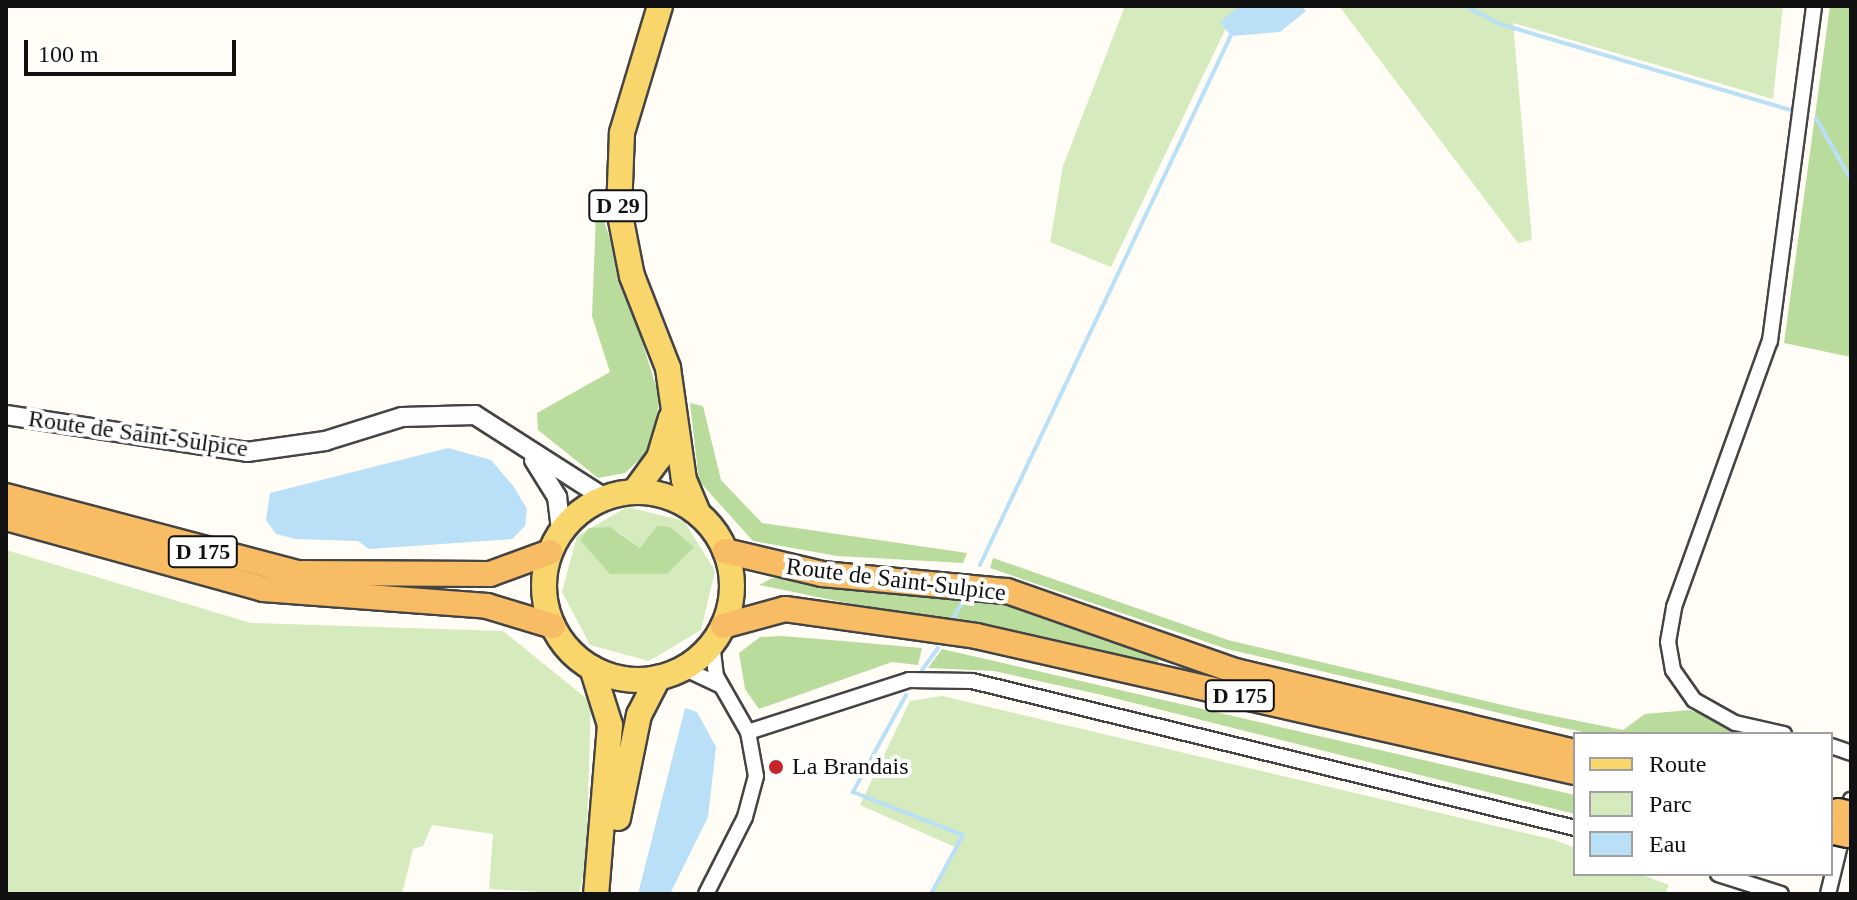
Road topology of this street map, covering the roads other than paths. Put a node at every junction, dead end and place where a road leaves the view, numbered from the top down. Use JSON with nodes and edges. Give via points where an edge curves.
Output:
{"nodes":[{"id":1,"x":660,"y":6,"type":"edge"},
{"id":2,"x":1814,"y":6,"type":"edge"},
{"id":3,"x":673,"y":404,"type":"junction"},
{"id":4,"x":6,"y":415,"type":"edge"},
{"id":5,"x":502,"y":426,"type":"junction"},
{"id":6,"x":634,"y":492,"type":"junction"},
{"id":7,"x":6,"y":496,"type":"edge"},
{"id":8,"x":605,"y":498,"type":"junction"},
{"id":9,"x":698,"y":513,"type":"junction"},
{"id":10,"x":6,"y":518,"type":"edge"},
{"id":11,"x":556,"y":542,"type":"junction"},
{"id":12,"x":725,"y":551,"type":"junction"},
{"id":13,"x":553,"y":626,"type":"junction"},
{"id":14,"x":718,"y":635,"type":"junction"},
{"id":15,"x":592,"y":668,"type":"junction"},
{"id":16,"x":683,"y":668,"type":"junction"},
{"id":17,"x":658,"y":678,"type":"junction"},
{"id":18,"x":719,"y":685,"type":"junction"},
{"id":19,"x":748,"y":732,"type":"junction"},
{"id":20,"x":1775,"y":732,"type":"edge"},
{"id":21,"x":1573,"y":752,"type":"edge"},
{"id":22,"x":1573,"y":772,"type":"edge"},
{"id":23,"x":1842,"y":821,"type":"edge"},
{"id":24,"x":1573,"y":828,"type":"edge"},
{"id":25,"x":1833,"y":868,"type":"edge"},
{"id":26,"x":1724,"y":876,"type":"edge"},
{"id":27,"x":599,"y":894,"type":"edge"},
{"id":28,"x":706,"y":894,"type":"edge"},
{"id":29,"x":1781,"y":894,"type":"edge"}],
"edges":[{"from":1,"to":3,"type":"main road","number":"D 29","via":[[628,103],[618,188],[626,254],[665,357]]},
{"from":2,"to":20,"type":"street","via":[[1770,341],[1674,607],[1668,642],[1673,670],[1694,700],[1735,723]]},
{"from":3,"to":6,"type":"main road","number":"D 29","via":[[659,458]]},
{"from":3,"to":9,"type":"main road","number":"D 29","via":[[684,480]]},
{"from":4,"to":5,"type":"street","name":"Route de Saint-Sulpice","via":[[247,452],[445,411]]},
{"from":5,"to":8,"type":"street","name":"Route de Saint-Sulpice","via":[[575,485]]},
{"from":5,"to":11,"type":"street","via":[[546,477]]},
{"from":6,"to":8,"type":"main road"},
{"from":6,"to":9,"type":"main road","via":[[668,497]]},
{"from":7,"to":11,"type":"highway","number":"D 175","via":[[298,573],[490,574]]},
{"from":8,"to":11,"type":"main road"},
{"from":9,"to":12,"type":"main road"},
{"from":10,"to":13,"type":"highway","number":"D 175","via":[[263,589],[487,606]]},
{"from":11,"to":13,"type":"main road","via":[[544,590]]},
{"from":12,"to":14,"type":"main road","via":[[732,589]]},
{"from":12,"to":21,"type":"highway","name":"Route de Saint-Sulpice","number":"D 175","via":[[822,574],[1007,591],[1235,671]]},
{"from":13,"to":15,"type":"main road"},
{"from":14,"to":16,"type":"main road"},
{"from":14,"to":18,"type":"street"},
{"from":14,"to":22,"type":"highway","name":"Route de Saint-Sulpice","number":"D 175","via":[[785,609],[905,624]]},
{"from":15,"to":17,"type":"main road","via":[[625,679]]},
{"from":15,"to":27,"type":"main road","via":[[610,725]]},
{"from":16,"to":17,"type":"main road"},
{"from":16,"to":18,"type":"street"},
{"from":17,"to":27,"type":"main road","via":[[639,715]]},
{"from":18,"to":19,"type":"street"},
{"from":19,"to":24,"type":"street","via":[[909,680],[972,681]]},
{"from":19,"to":28,"type":"street","via":[[754,795]]},
{"from":23,"to":25,"type":"street"},
{"from":26,"to":29,"type":"street"}]}
